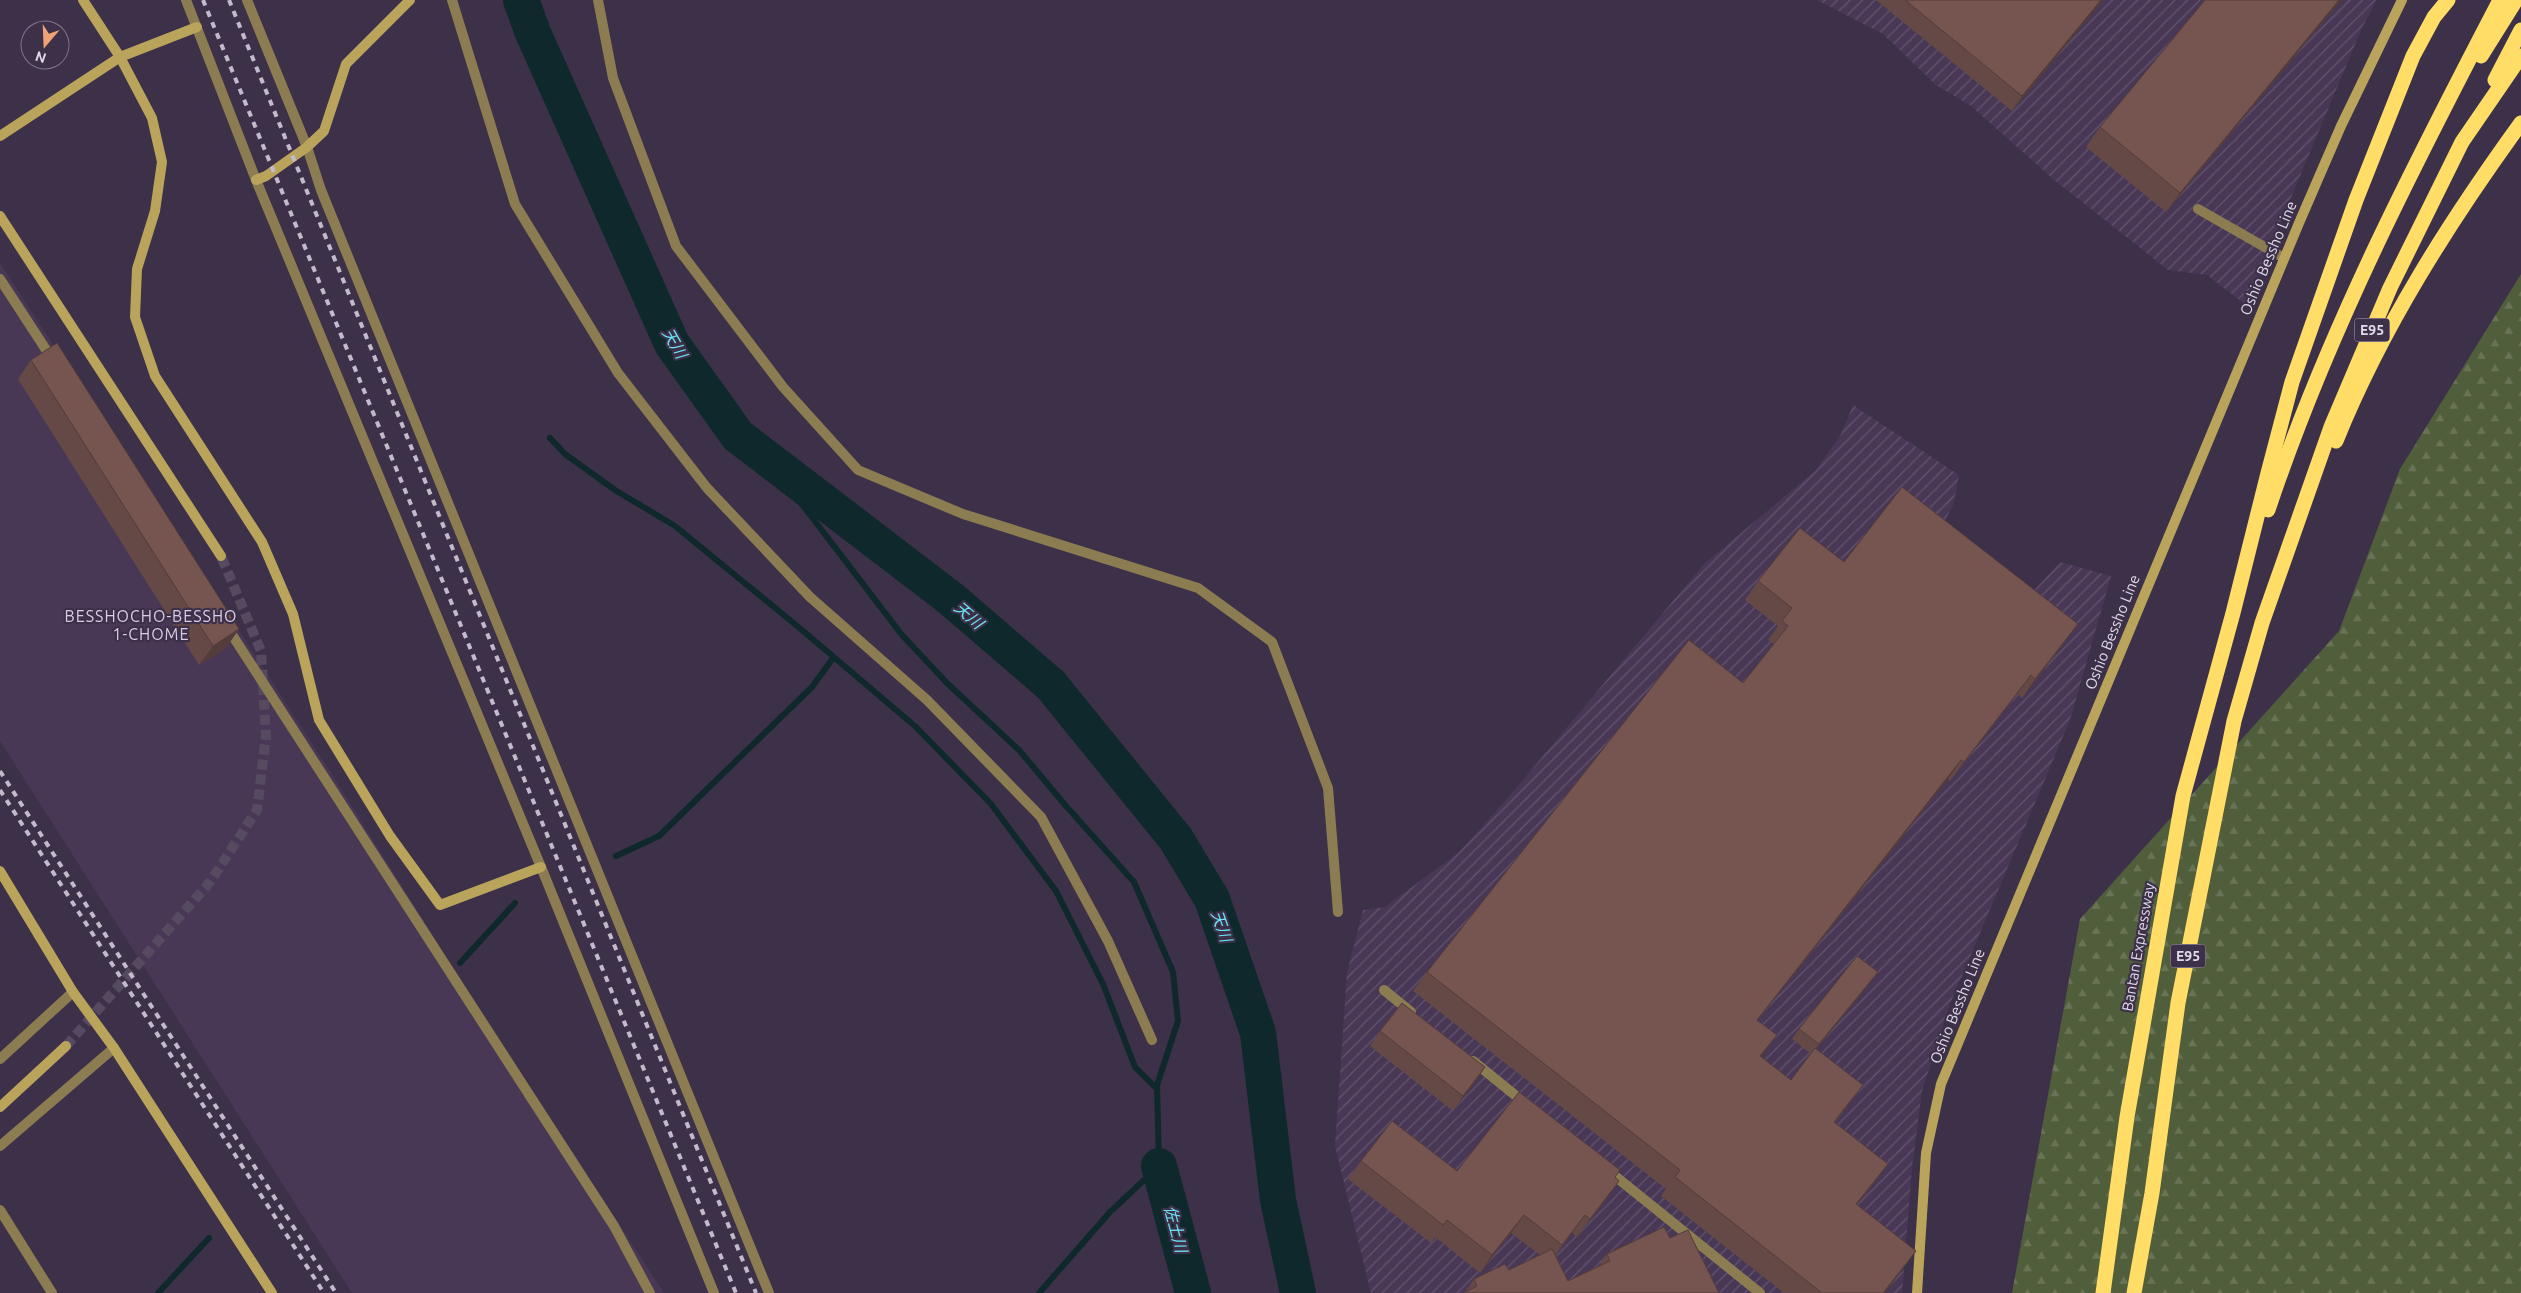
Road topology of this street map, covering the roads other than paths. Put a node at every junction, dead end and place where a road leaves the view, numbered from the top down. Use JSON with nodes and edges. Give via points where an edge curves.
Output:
{"nodes":[{"id":1,"x":83,"y":0,"type":"edge"},
{"id":2,"x":186,"y":0,"type":"edge"},
{"id":3,"x":247,"y":0,"type":"edge"},
{"id":4,"x":410,"y":0,"type":"edge"},
{"id":5,"x":452,"y":0,"type":"edge"},
{"id":6,"x":598,"y":0,"type":"edge"},
{"id":7,"x":2402,"y":0,"type":"edge"},
{"id":8,"x":2448,"y":0,"type":"edge"},
{"id":9,"x":2500,"y":0,"type":"edge"},
{"id":10,"x":2516,"y":0,"type":"edge"},
{"id":11,"x":197,"y":27,"type":"junction"},
{"id":12,"x":2521,"y":30,"type":"edge"},
{"id":13,"x":2521,"y":56,"type":"edge"},
{"id":14,"x":120,"y":57,"type":"junction"},
{"id":15,"x":2521,"y":122,"type":"edge"},
{"id":16,"x":2435,"y":130,"type":"junction"},
{"id":17,"x":0,"y":136,"type":"edge"},
{"id":18,"x":2462,"y":142,"type":"junction"},
{"id":19,"x":307,"y":148,"type":"junction"},
{"id":20,"x":256,"y":180,"type":"junction"},
{"id":21,"x":2198,"y":209,"type":"dead end"},
{"id":22,"x":0,"y":216,"type":"edge"},
{"id":23,"x":2284,"y":258,"type":"junction"},
{"id":24,"x":0,"y":278,"type":"edge"},
{"id":25,"x":62,"y":375,"type":"edge"},
{"id":26,"x":221,"y":556,"type":"tunnel mouth"},
{"id":27,"x":2233,"y":613,"type":"junction"},
{"id":28,"x":223,"y":621,"type":"edge"},
{"id":29,"x":2262,"y":623,"type":"junction"},
{"id":30,"x":541,"y":867,"type":"junction"},
{"id":31,"x":0,"y":871,"type":"edge"},
{"id":32,"x":1338,"y":912,"type":"dead end"},
{"id":33,"x":1384,"y":990,"type":"dead end"},
{"id":34,"x":73,"y":992,"type":"junction"},
{"id":35,"x":1422,"y":1021,"type":"edge"},
{"id":36,"x":1152,"y":1040,"type":"dead end"},
{"id":37,"x":66,"y":1046,"type":"tunnel mouth"},
{"id":38,"x":114,"y":1048,"type":"junction"},
{"id":39,"x":1460,"y":1052,"type":"edge"},
{"id":40,"x":0,"y":1059,"type":"edge"},
{"id":41,"x":0,"y":1107,"type":"edge"},
{"id":42,"x":1537,"y":1114,"type":"edge"},
{"id":43,"x":0,"y":1146,"type":"edge"},
{"id":44,"x":1599,"y":1163,"type":"edge"},
{"id":45,"x":0,"y":1210,"type":"edge"},
{"id":46,"x":52,"y":1293,"type":"edge"},
{"id":47,"x":272,"y":1293,"type":"edge"},
{"id":48,"x":650,"y":1293,"type":"edge"},
{"id":49,"x":714,"y":1293,"type":"edge"},
{"id":50,"x":769,"y":1293,"type":"edge"},
{"id":51,"x":1760,"y":1293,"type":"edge"},
{"id":52,"x":1917,"y":1293,"type":"edge"},
{"id":53,"x":2102,"y":1293,"type":"edge"},
{"id":54,"x":2134,"y":1293,"type":"edge"}],
"edges":[{"from":1,"to":14,"type":"street"},
{"from":2,"to":11,"type":"street"},
{"from":3,"to":19,"type":"street"},
{"from":4,"to":19,"type":"street","via":[[346,64],[324,131]]},
{"from":5,"to":36,"type":"street","via":[[514,204],[618,373],[713,495],[810,597],[927,700],[1041,817],[1108,941]]},
{"from":6,"to":32,"type":"street","via":[[613,78],[676,246],[783,387],[858,470],[963,514],[1198,588],[1272,642],[1328,788]]},
{"from":7,"to":23,"type":"street","name":"Oshio Bessho Line","via":[[2345,117]]},
{"from":8,"to":27,"type":"highway","via":[[2413,56],[2356,200],[2287,400]]},
{"from":9,"to":16,"type":"highway","number":"E95"},
{"from":10,"to":16,"type":"highway","number":"E95"},
{"from":11,"to":14,"type":"street"},
{"from":11,"to":20,"type":"street"},
{"from":12,"to":18,"type":"highway","number":"E95"},
{"from":13,"to":18,"type":"highway","number":"E95"},
{"from":14,"to":17,"type":"street"},
{"from":14,"to":30,"type":"street","via":[[152,118],[162,162],[155,211],[137,269],[135,317],[155,376],[262,542],[293,614],[319,720],[390,836],[440,905]]},
{"from":15,"to":29,"type":"highway","via":[[2429,260],[2371,366],[2341,429]]},
{"from":16,"to":27,"type":"highway","number":"E95","via":[[2363,274],[2302,416]]},
{"from":18,"to":29,"type":"highway","number":"E95","via":[[2359,359],[2306,493]]},
{"from":19,"to":20,"type":"street"},
{"from":19,"to":50,"type":"street","via":[[324,199]]},
{"from":20,"to":30,"type":"street"},
{"from":21,"to":23,"type":"street"},
{"from":22,"to":26,"type":"street"},
{"from":23,"to":52,"type":"street","name":"Oshio Bessho Line","via":[[1941,1084],[1926,1153]]},
{"from":24,"to":25,"type":"street"},
{"from":27,"to":53,"type":"highway","name":"Bantan Expressway","number":"E95","via":[[2183,796],[2130,1097]]},
{"from":28,"to":48,"type":"street","via":[[614,1226]]},
{"from":29,"to":54,"type":"highway","number":"E95","via":[[2234,721],[2178,1003],[2152,1193]]},
{"from":30,"to":49,"type":"street"},
{"from":31,"to":34,"type":"street"},
{"from":33,"to":35,"type":"street"},
{"from":34,"to":38,"type":"street"},
{"from":34,"to":40,"type":"street"},
{"from":37,"to":41,"type":"street"},
{"from":38,"to":43,"type":"street"},
{"from":38,"to":47,"type":"street"},
{"from":39,"to":42,"type":"street"},
{"from":44,"to":51,"type":"street"},
{"from":45,"to":46,"type":"street"}]}
